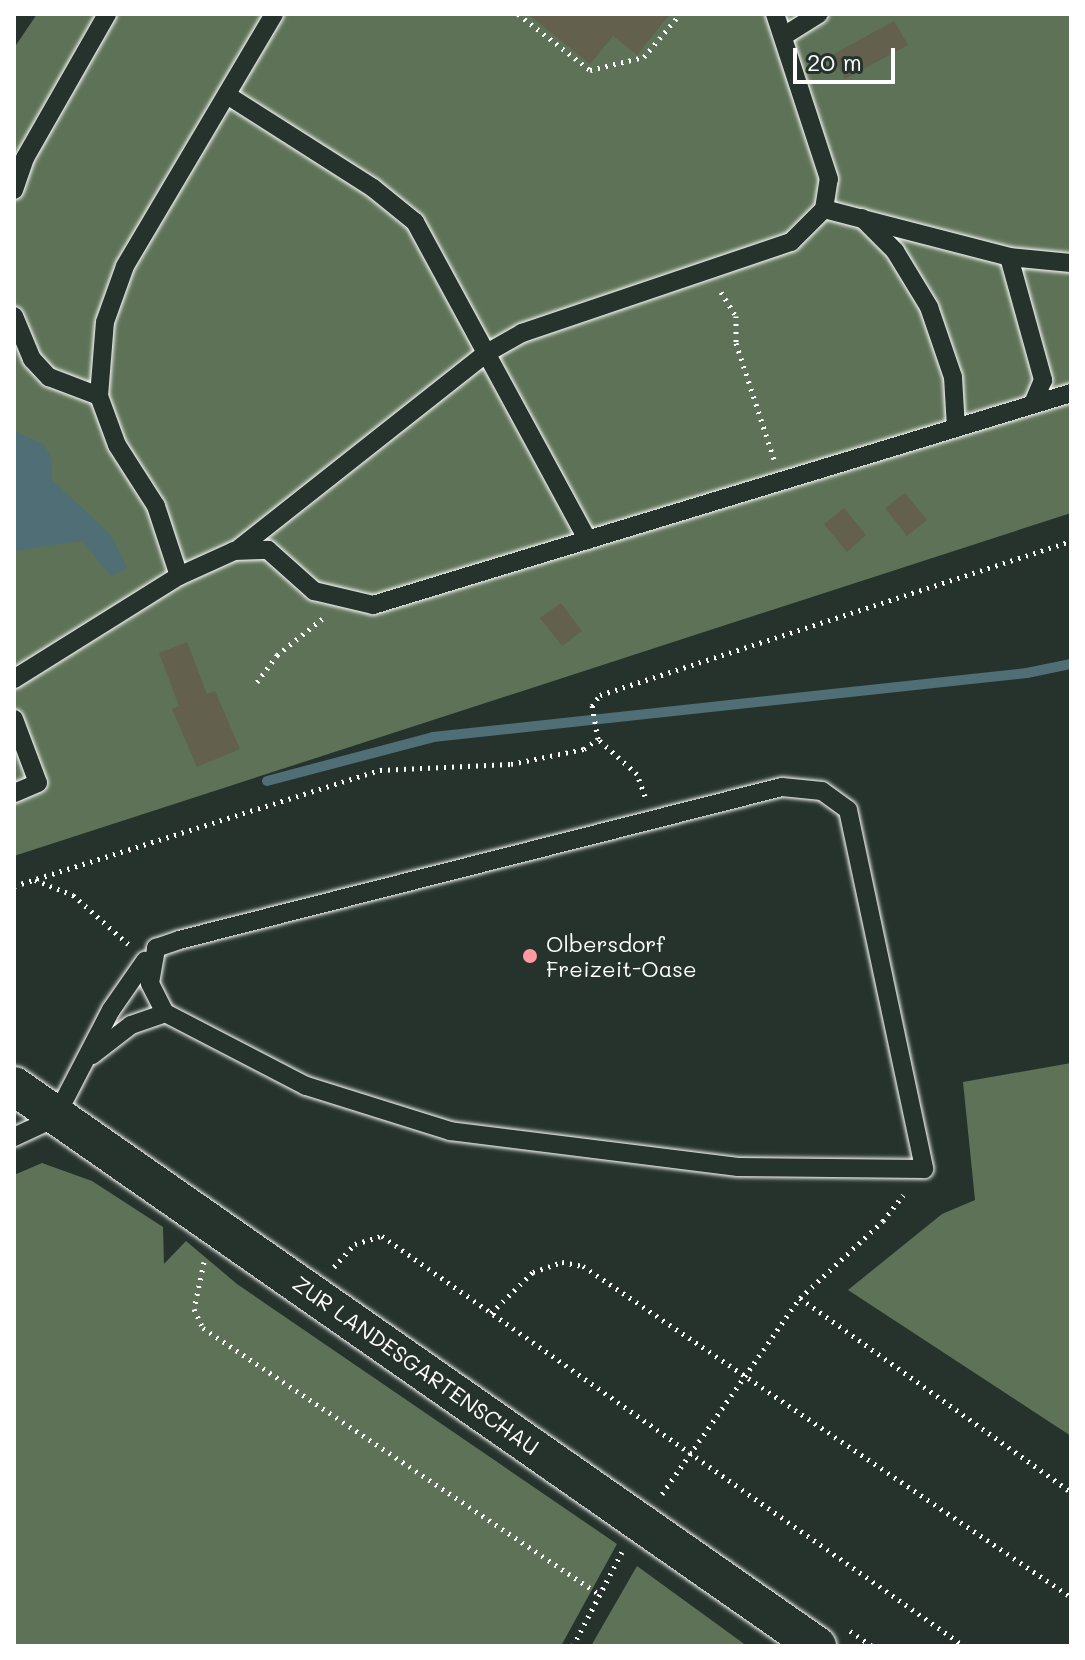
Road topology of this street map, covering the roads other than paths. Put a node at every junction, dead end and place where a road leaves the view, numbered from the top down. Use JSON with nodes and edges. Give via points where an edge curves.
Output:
{"nodes":[{"id":1,"x":107,"y":14,"type":"edge"},
{"id":2,"x":274,"y":14,"type":"edge"},
{"id":3,"x":775,"y":14,"type":"edge"},
{"id":4,"x":819,"y":14,"type":"edge"},
{"id":5,"x":785,"y":35,"type":"junction"},
{"id":6,"x":227,"y":95,"type":"junction"},
{"id":7,"x":14,"y":190,"type":"edge"},
{"id":8,"x":824,"y":209,"type":"junction"},
{"id":9,"x":862,"y":217,"type":"junction"},
{"id":10,"x":1009,"y":257,"type":"junction"},
{"id":11,"x":1071,"y":263,"type":"edge"},
{"id":12,"x":14,"y":316,"type":"edge"},
{"id":13,"x":485,"y":354,"type":"junction"},
{"id":14,"x":23,"y":360,"type":"edge"},
{"id":15,"x":1071,"y":393,"type":"edge"},
{"id":16,"x":99,"y":396,"type":"junction"},
{"id":17,"x":1033,"y":403,"type":"junction"},
{"id":18,"x":956,"y":428,"type":"junction"},
{"id":19,"x":588,"y":540,"type":"junction"},
{"id":20,"x":234,"y":551,"type":"junction"},
{"id":21,"x":179,"y":576,"type":"junction"},
{"id":22,"x":14,"y":679,"type":"edge"},
{"id":23,"x":14,"y":719,"type":"edge"},
{"id":24,"x":14,"y":793,"type":"edge"},
{"id":25,"x":145,"y":961,"type":"road end"},
{"id":26,"x":165,"y":1013,"type":"junction"},
{"id":27,"x":84,"y":1061,"type":"junction"},
{"id":28,"x":14,"y":1086,"type":"edge"},
{"id":29,"x":55,"y":1118,"type":"junction"},
{"id":30,"x":14,"y":1137,"type":"edge"},
{"id":31,"x":817,"y":1646,"type":"edge"}],
"edges":[{"from":1,"to":7,"type":"lane","via":[[25,158]]},
{"from":2,"to":6,"type":"lane"},
{"from":3,"to":5,"type":"lane"},
{"from":4,"to":5,"type":"lane"},
{"from":5,"to":8,"type":"lane","via":[[829,179]]},
{"from":6,"to":13,"type":"lane","via":[[373,188],[415,222]]},
{"from":6,"to":16,"type":"lane","via":[[125,266],[105,322]]},
{"from":8,"to":9,"type":"lane"},
{"from":8,"to":13,"type":"lane","via":[[791,242],[522,333]]},
{"from":9,"to":10,"type":"lane"},
{"from":9,"to":18,"type":"lane","via":[[895,251],[929,307],[953,377]]},
{"from":10,"to":11,"type":"lane"},
{"from":10,"to":17,"type":"lane","via":[[1043,380]]},
{"from":12,"to":14,"type":"lane"},
{"from":13,"to":19,"type":"lane"},
{"from":13,"to":20,"type":"lane"},
{"from":14,"to":16,"type":"lane","via":[[49,377]]},
{"from":15,"to":17,"type":"lane"},
{"from":16,"to":21,"type":"lane","via":[[117,445],[156,506]]},
{"from":17,"to":18,"type":"lane"},
{"from":18,"to":19,"type":"lane"},
{"from":19,"to":20,"type":"lane","via":[[373,605],[314,591],[268,550]]},
{"from":20,"to":21,"type":"lane"},
{"from":21,"to":22,"type":"lane"},
{"from":23,"to":24,"type":"lane","via":[[38,783]]},
{"from":25,"to":27,"type":"lane"},
{"from":26,"to":26,"type":"lane","via":[[150,983],[156,948],[782,787],[822,791],[848,810],[924,1169],[738,1167],[450,1131],[306,1086]]},
{"from":26,"to":27,"type":"lane","via":[[131,1025]]},
{"from":27,"to":29,"type":"lane"},
{"from":28,"to":29,"type":"street","name":"ZUR LANDESGARTENSCHAU"},
{"from":29,"to":30,"type":"lane"},
{"from":29,"to":31,"type":"street","name":"ZUR LANDESGARTENSCHAU"}]}
